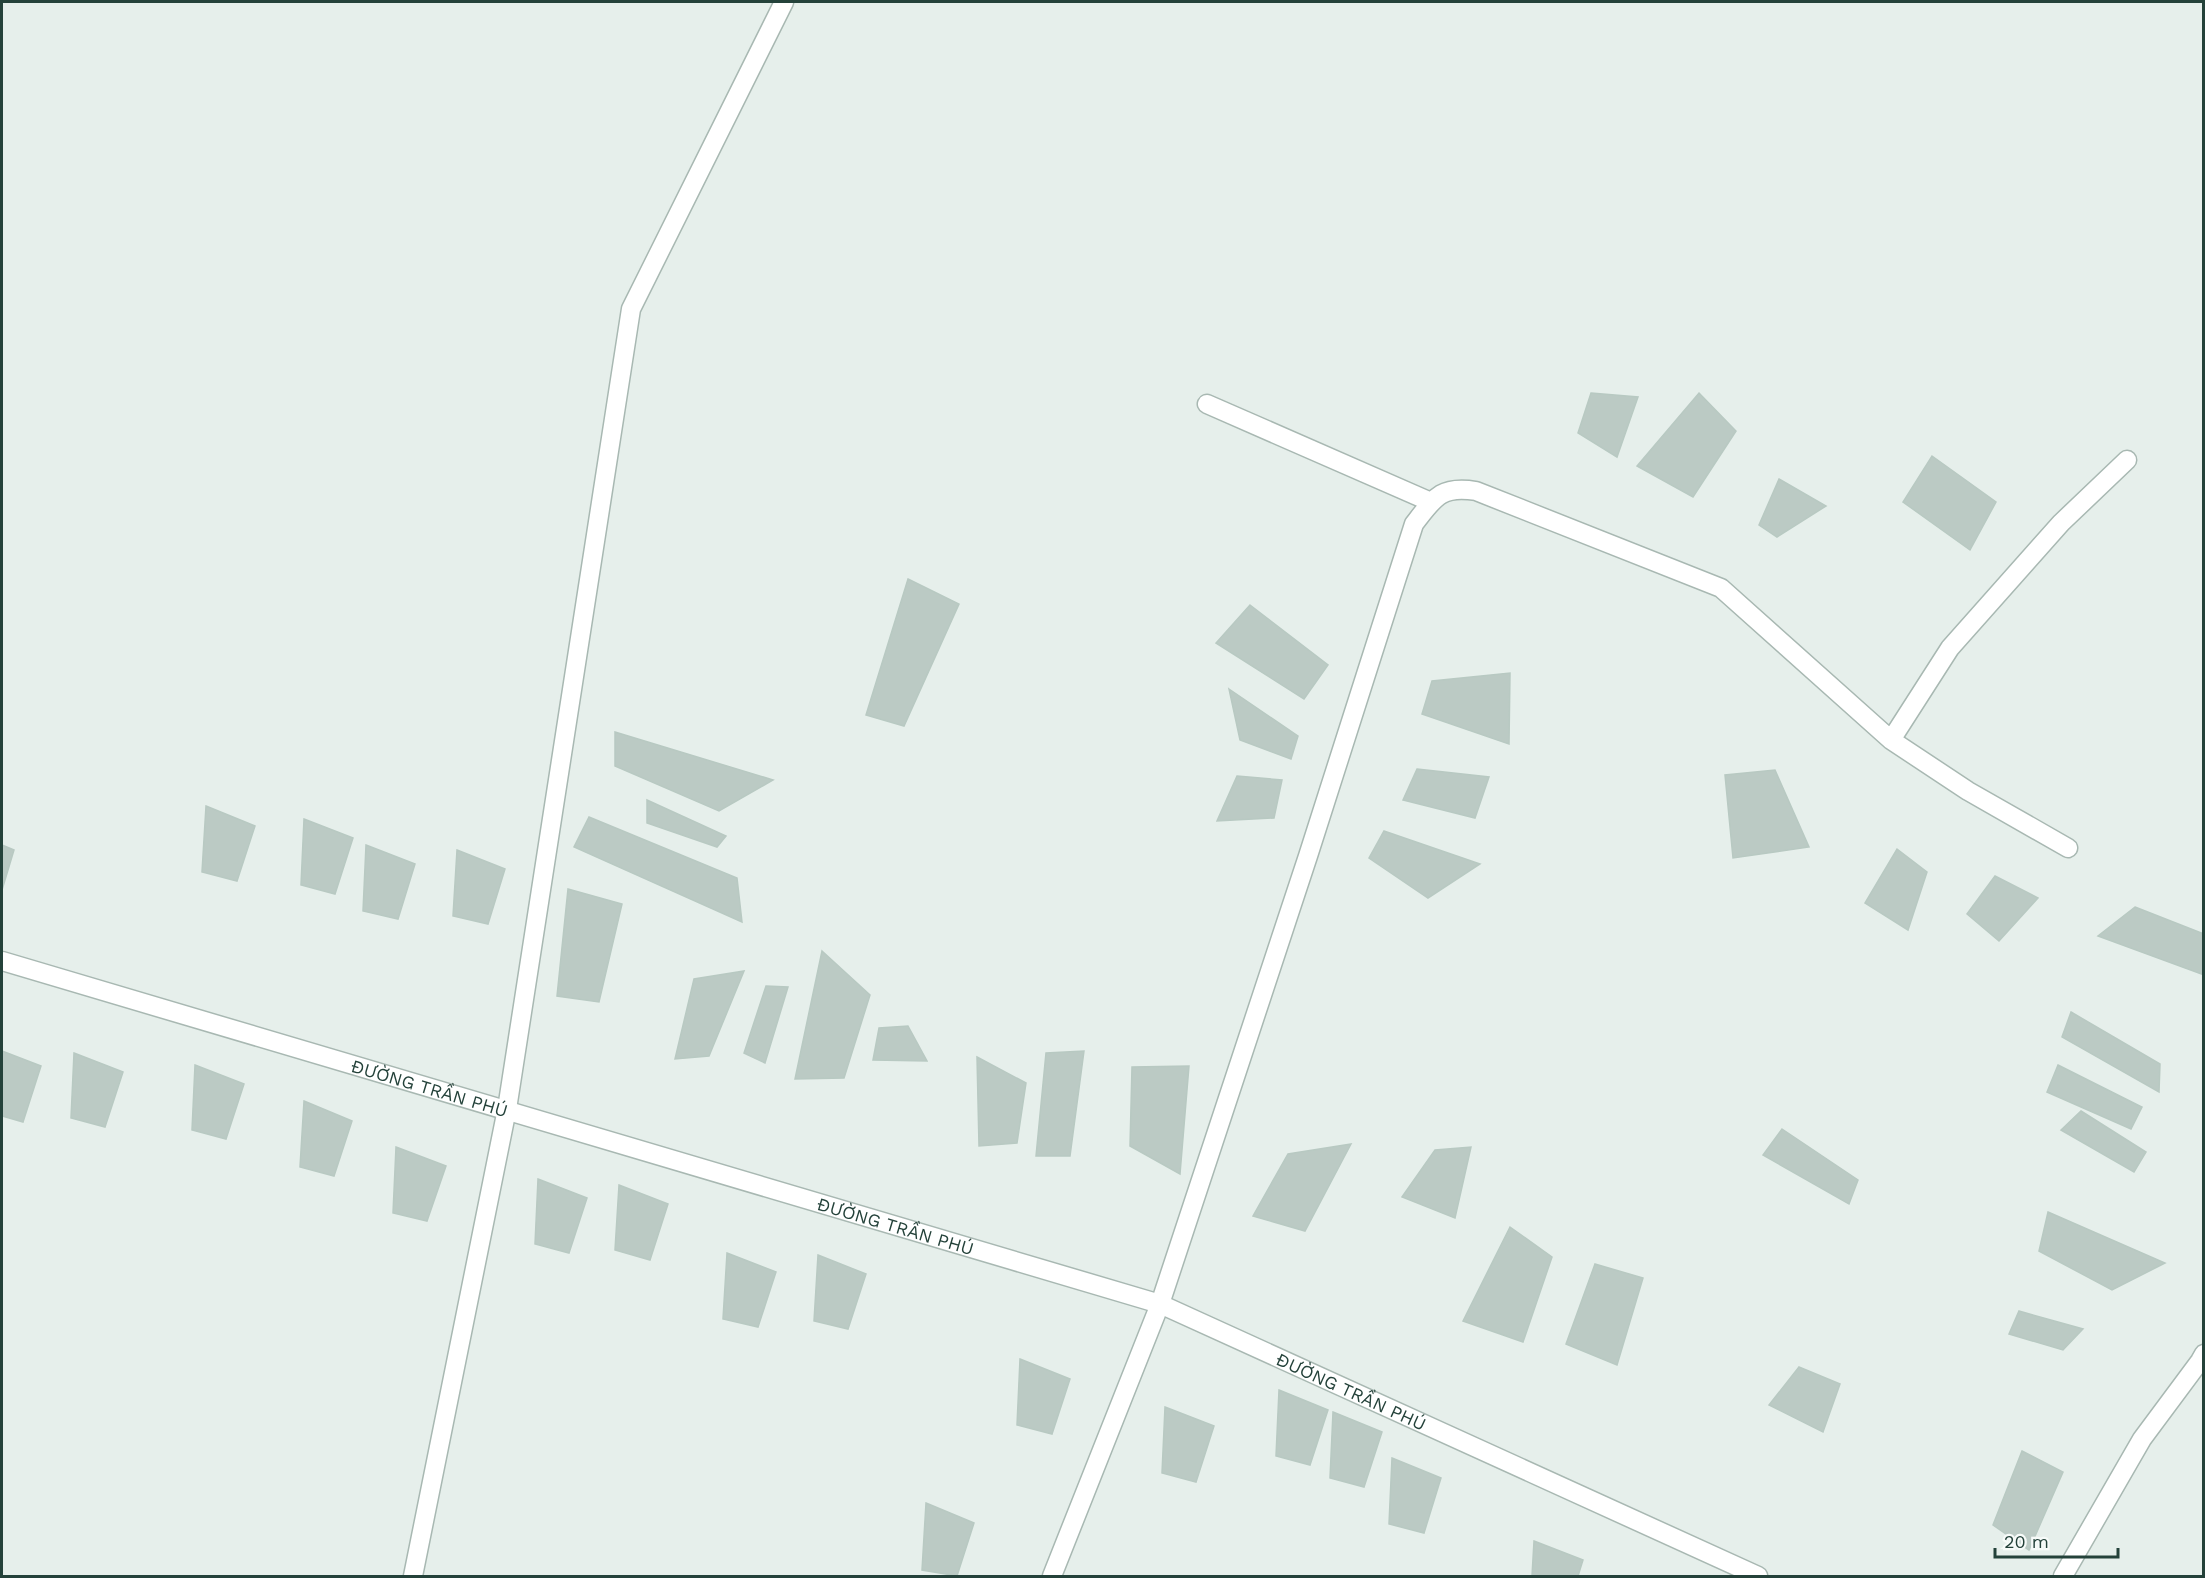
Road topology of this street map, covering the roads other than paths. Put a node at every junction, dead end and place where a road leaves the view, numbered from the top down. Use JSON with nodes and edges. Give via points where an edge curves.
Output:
{"nodes":[{"id":1,"x":784,"y":2,"type":"edge"},
{"id":2,"x":1207,"y":404,"type":"dead end"},
{"id":3,"x":2127,"y":460,"type":"dead end"},
{"id":4,"x":1431,"y":502,"type":"junction"},
{"id":5,"x":1891,"y":740,"type":"junction"},
{"id":6,"x":2068,"y":848,"type":"dead end"},
{"id":7,"x":2,"y":961,"type":"edge"},
{"id":8,"x":507,"y":1109,"type":"junction"},
{"id":9,"x":1160,"y":1304,"type":"junction"},
{"id":10,"x":2204,"y":1354,"type":"edge"},
{"id":11,"x":413,"y":1576,"type":"edge"},
{"id":12,"x":1052,"y":1576,"type":"edge"},
{"id":13,"x":1758,"y":1576,"type":"edge"},
{"id":14,"x":2063,"y":1576,"type":"edge"}],
"edges":[{"from":1,"to":8,"type":"street","via":[[631,309]]},
{"from":2,"to":4,"type":"street"},
{"from":3,"to":5,"type":"street","via":[[2061,523],[1950,648]]},
{"from":4,"to":5,"type":"street","via":[[1458,488],[1476,490],[1721,588]]},
{"from":4,"to":9,"type":"street","via":[[1414,524]]},
{"from":5,"to":6,"type":"street","via":[[1968,791]]},
{"from":7,"to":8,"type":"street","name":"ĐƯỜNG TRẦN PHÚ"},
{"from":8,"to":9,"type":"street","name":"ĐƯỜNG TRẦN PHÚ"},
{"from":8,"to":11,"type":"street"},
{"from":9,"to":12,"type":"street"},
{"from":9,"to":13,"type":"street","name":"ĐƯỜNG TRẦN PHÚ"},
{"from":10,"to":14,"type":"street","via":[[2142,1439]]}]}
